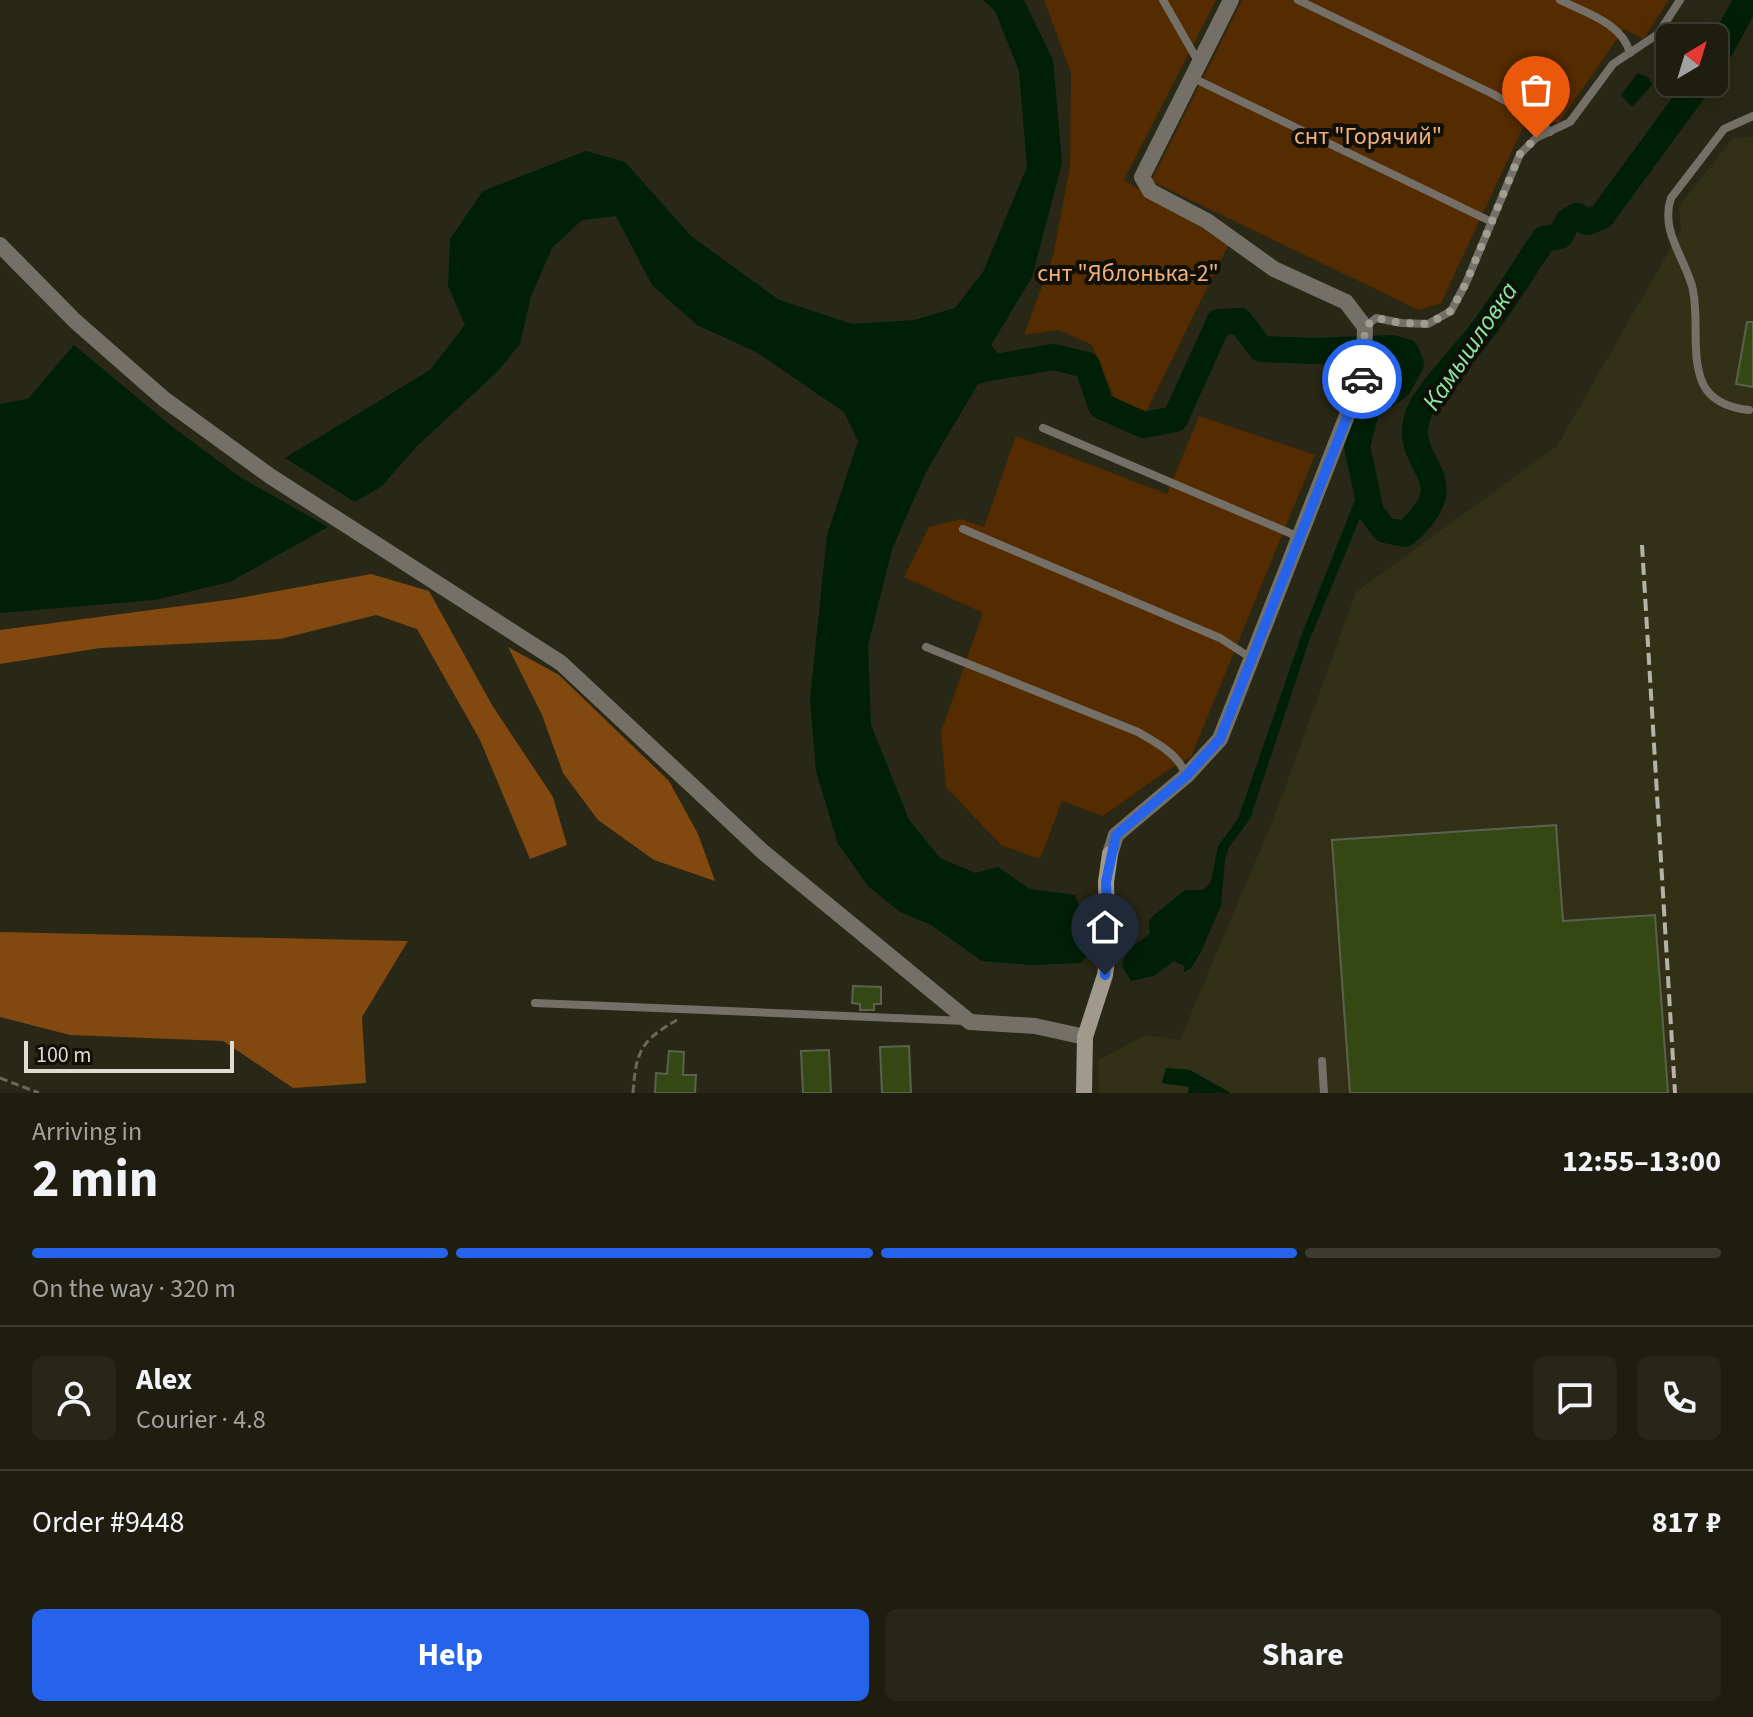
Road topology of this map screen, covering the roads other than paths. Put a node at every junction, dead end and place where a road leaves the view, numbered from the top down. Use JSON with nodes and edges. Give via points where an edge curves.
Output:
{"nodes":[{"id":1,"x":1163,"y":0,"type":"edge"},
{"id":2,"x":1231,"y":0,"type":"edge"},
{"id":3,"x":1298,"y":0,"type":"edge"},
{"id":4,"x":1560,"y":0,"type":"edge"},
{"id":5,"x":1680,"y":0,"type":"edge"},
{"id":6,"x":1630,"y":53,"type":"junction"},
{"id":7,"x":1196,"y":71,"type":"junction"},
{"id":8,"x":1753,"y":116,"type":"edge"},
{"id":9,"x":1550,"y":132,"type":"junction"},
{"id":10,"x":1492,"y":222,"type":"junction"},
{"id":11,"x":0,"y":245,"type":"edge"},
{"id":12,"x":1365,"y":327,"type":"junction"},
{"id":13,"x":1749,"y":410,"type":"dead end"},
{"id":14,"x":1043,"y":428,"type":"dead end"},
{"id":15,"x":963,"y":529,"type":"dead end"},
{"id":16,"x":1299,"y":537,"type":"junction"},
{"id":17,"x":926,"y":647,"type":"dead end"},
{"id":18,"x":1251,"y":658,"type":"junction"},
{"id":19,"x":1186,"y":776,"type":"junction"},
{"id":20,"x":535,"y":1003,"type":"dead end"},
{"id":21,"x":970,"y":1022,"type":"junction"},
{"id":22,"x":1085,"y":1037,"type":"junction"},
{"id":23,"x":1322,"y":1061,"type":"dead end"},
{"id":24,"x":1084,"y":1093,"type":"edge"},
{"id":25,"x":1324,"y":1093,"type":"edge"}],
"edges":[{"from":1,"to":7,"type":"lane"},
{"from":2,"to":7,"type":"street"},
{"from":3,"to":9,"type":"lane","via":[[1493,94]]},
{"from":4,"to":6,"type":"lane","via":[[1612,26],[1626,37]]},
{"from":5,"to":6,"type":"lane","via":[[1658,34]]},
{"from":6,"to":9,"type":"lane","via":[[1613,64],[1570,122]]},
{"from":7,"to":10,"type":"lane"},
{"from":7,"to":12,"type":"street","via":[[1147,163],[1142,177],[1150,191],[1207,221],[1274,269],[1346,302]]},
{"from":8,"to":13,"type":"lane","via":[[1724,129],[1668,207],[1671,232],[1692,286],[1703,383],[1718,401]]},
{"from":9,"to":10,"type":"lane","via":[[1520,154]]},
{"from":10,"to":12,"type":"lane","via":[[1451,311],[1428,324],[1376,318]]},
{"from":11,"to":21,"type":"street","via":[[75,321],[164,399],[270,476],[561,663],[763,852]]},
{"from":12,"to":16,"type":"street","via":[[1364,372]]},
{"from":14,"to":16,"type":"lane"},
{"from":15,"to":18,"type":"lane","via":[[1220,638]]},
{"from":16,"to":18,"type":"street"},
{"from":17,"to":19,"type":"lane","via":[[1138,732],[1166,749]]},
{"from":18,"to":19,"type":"street","via":[[1220,739]]},
{"from":19,"to":22,"type":"street","via":[[1116,835],[1106,882],[1105,975]]},
{"from":20,"to":21,"type":"lane"},
{"from":21,"to":22,"type":"street","via":[[1035,1026]]},
{"from":22,"to":24,"type":"street"},
{"from":23,"to":25,"type":"lane"}]}
